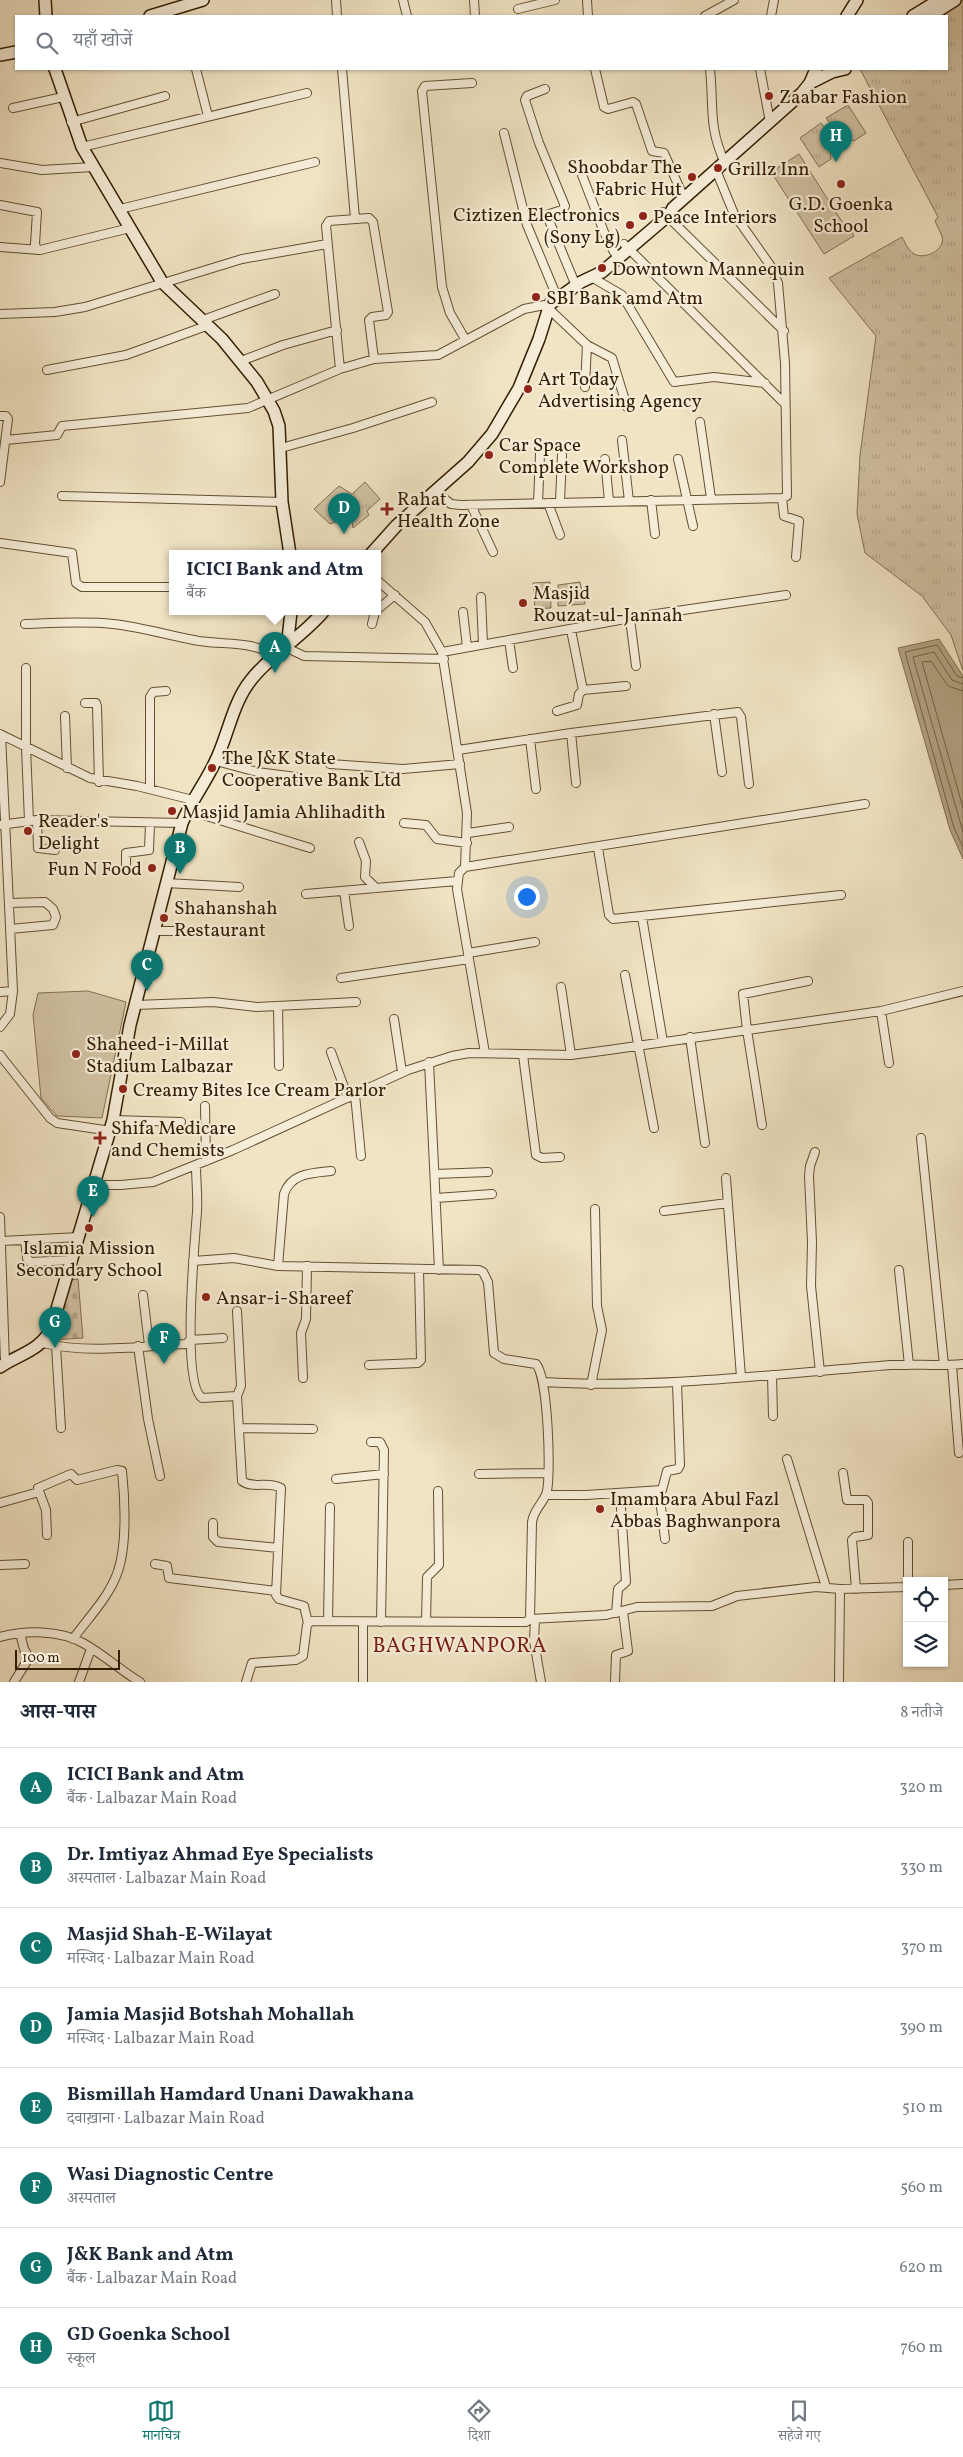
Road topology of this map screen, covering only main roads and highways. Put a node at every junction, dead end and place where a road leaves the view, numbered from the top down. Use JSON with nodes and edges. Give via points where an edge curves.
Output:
{"nodes":[{"id":1,"x":44,"y":0,"type":"edge"},
{"id":2,"x":203,"y":0,"type":"edge"},
{"id":3,"x":857,"y":0,"type":"edge"},
{"id":4,"x":939,"y":0,"type":"edge"},
{"id":5,"x":955,"y":0,"type":"edge"},
{"id":6,"x":46,"y":15,"type":"edge"},
{"id":7,"x":153,"y":15,"type":"edge"},
{"id":8,"x":848,"y":15,"type":"edge"},
{"id":9,"x":915,"y":15,"type":"edge"},
{"id":10,"x":932,"y":15,"type":"edge"},
{"id":11,"x":15,"y":52,"type":"edge"},
{"id":12,"x":0,"y":55,"type":"edge"},
{"id":13,"x":54,"y":70,"type":"edge"},
{"id":14,"x":816,"y":70,"type":"edge"},
{"id":15,"x":833,"y":70,"type":"edge"},
{"id":16,"x":810,"y":83,"type":"junction"},
{"id":17,"x":626,"y":246,"type":"junction"},
{"id":18,"x":579,"y":284,"type":"junction"},
{"id":19,"x":289,"y":550,"type":"edge"},
{"id":20,"x":375,"y":550,"type":"edge"},
{"id":21,"x":291,"y":615,"type":"edge"},
{"id":22,"x":320,"y":615,"type":"edge"},
{"id":23,"x":286,"y":648,"type":"junction"},
{"id":24,"x":2,"y":1365,"type":"edge"}],
"edges":[{"from":1,"to":6,"type":"main road"},
{"from":2,"to":7,"type":"main road"},
{"from":3,"to":8,"type":"main road"},
{"from":4,"to":9,"type":"main road"},
{"from":5,"to":10,"type":"main road"},
{"from":11,"to":12,"type":"main road"},
{"from":13,"to":19,"type":"main road","via":[[82,147],[162,282],[241,361],[267,399],[278,426],[282,502]]},
{"from":14,"to":16,"type":"main road"},
{"from":15,"to":16,"type":"main road"},
{"from":16,"to":17,"type":"main road","via":[[721,167]]},
{"from":17,"to":18,"type":"main road","via":[[593,278]]},
{"from":17,"to":18,"type":"main road","via":[[584,276]]},
{"from":18,"to":20,"type":"main road","via":[[552,303],[510,406],[492,434],[468,462],[397,525]]},
{"from":21,"to":23,"type":"main road"},
{"from":22,"to":23,"type":"main road"},
{"from":23,"to":24,"type":"main road","via":[[248,684],[216,761],[182,823],[125,1045],[112,1126],[52,1330],[43,1343]]}]}
